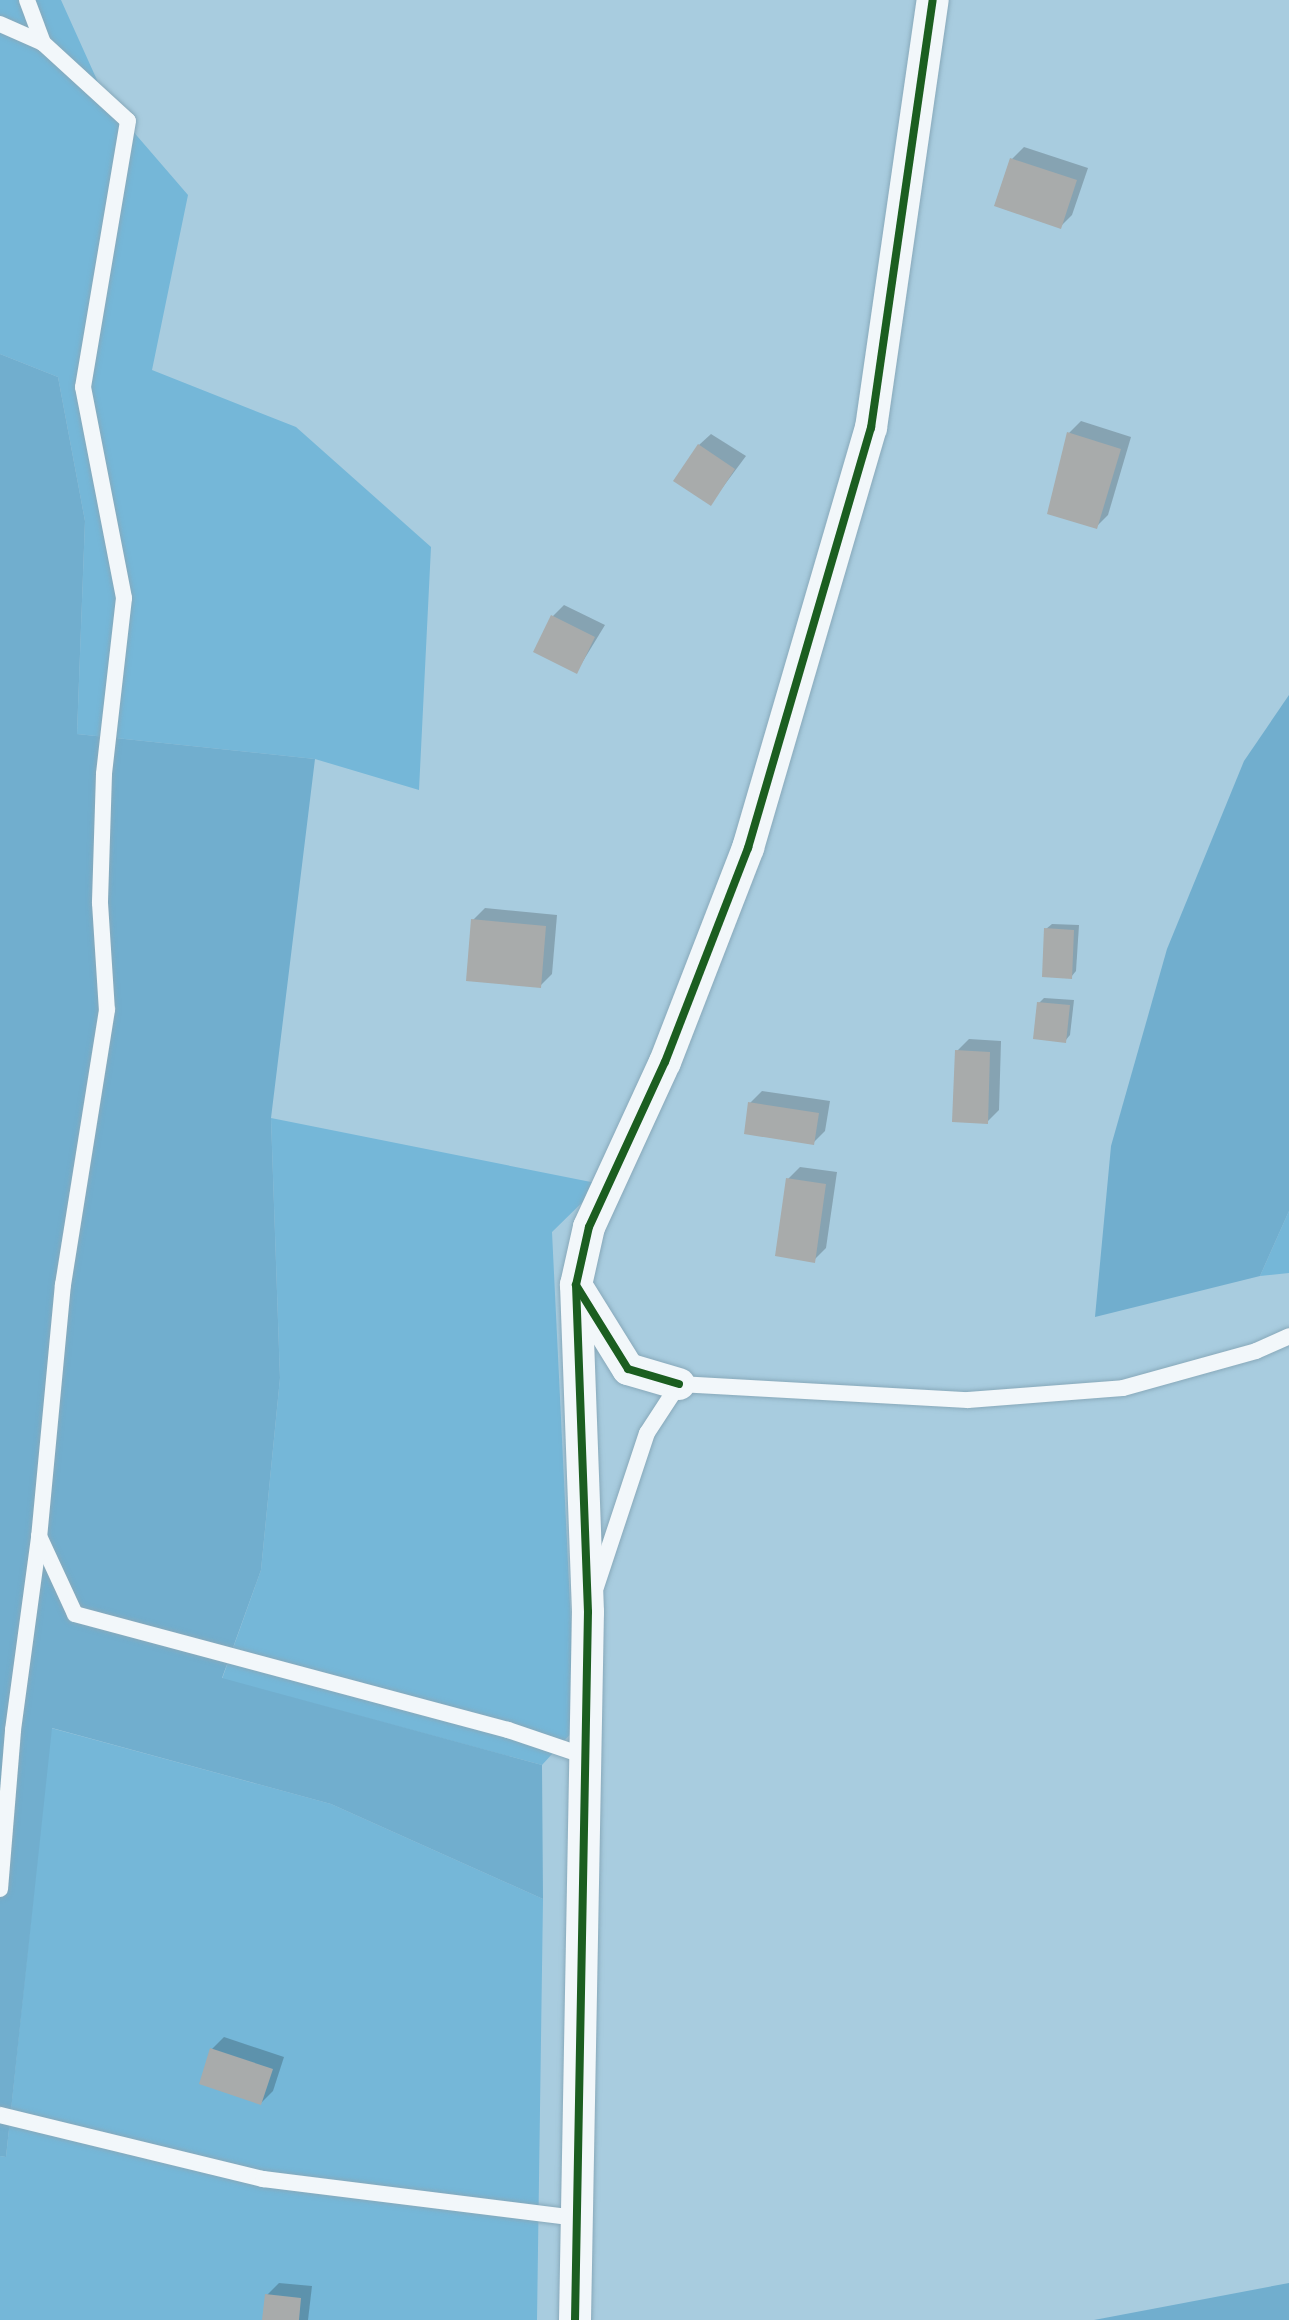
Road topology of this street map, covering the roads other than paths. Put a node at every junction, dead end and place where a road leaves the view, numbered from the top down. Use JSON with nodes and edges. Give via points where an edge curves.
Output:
{"nodes":[{"id":1,"x":27,"y":0,"type":"edge"},
{"id":2,"x":933,"y":0,"type":"edge"},
{"id":3,"x":0,"y":24,"type":"edge"},
{"id":4,"x":43,"y":43,"type":"junction"},
{"id":5,"x":576,"y":1285,"type":"junction"},
{"id":6,"x":1289,"y":1336,"type":"edge"},
{"id":7,"x":679,"y":1384,"type":"junction"},
{"id":8,"x":39,"y":1536,"type":"junction"},
{"id":9,"x":588,"y":1612,"type":"junction"},
{"id":10,"x":585,"y":1756,"type":"junction"},
{"id":11,"x":0,"y":1889,"type":"edge"},
{"id":12,"x":0,"y":2115,"type":"edge"},
{"id":13,"x":574,"y":2218,"type":"junction"},
{"id":14,"x":575,"y":2320,"type":"edge"}],
"edges":[{"from":1,"to":4,"type":"lane"},
{"from":2,"to":5,"type":"street","via":[[871,428],[748,848],[665,1062],[589,1227]]},
{"from":3,"to":4,"type":"lane"},
{"from":4,"to":8,"type":"lane","via":[[128,121],[83,387],[124,598],[104,774],[100,903],[107,1010],[63,1284]]},
{"from":5,"to":7,"type":"street","via":[[628,1369]]},
{"from":5,"to":9,"type":"street"},
{"from":6,"to":7,"type":"lane","via":[[1256,1351],[1123,1388],[968,1400]]},
{"from":7,"to":9,"type":"lane","via":[[647,1433]]},
{"from":8,"to":10,"type":"lane","via":[[75,1614],[508,1730]]},
{"from":8,"to":11,"type":"lane","via":[[13,1730]]},
{"from":9,"to":10,"type":"street"},
{"from":10,"to":13,"type":"street"},
{"from":12,"to":13,"type":"lane","via":[[263,2179]]},
{"from":13,"to":14,"type":"street"}]}
